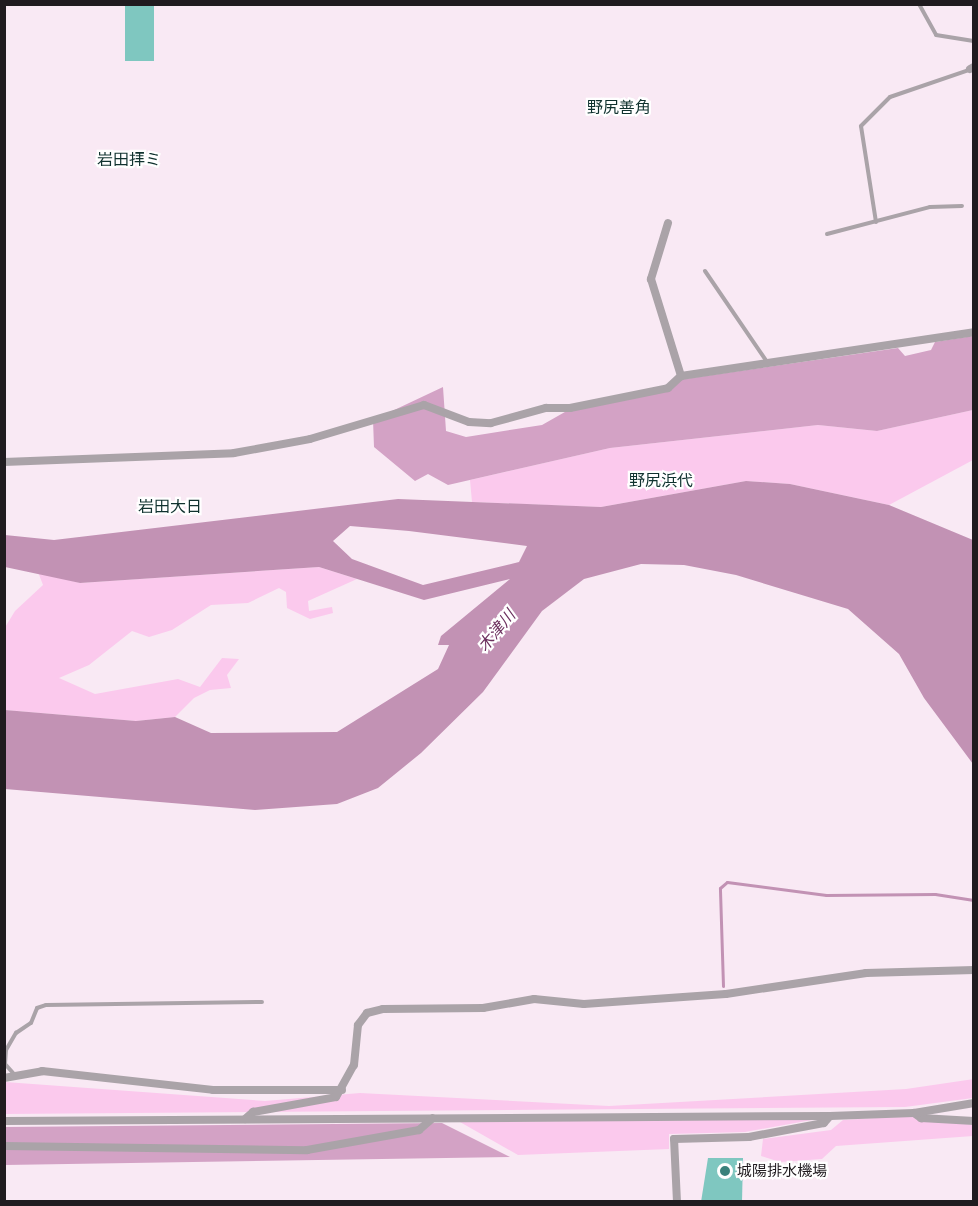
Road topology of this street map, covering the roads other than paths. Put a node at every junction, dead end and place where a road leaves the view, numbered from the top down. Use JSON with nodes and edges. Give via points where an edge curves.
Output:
{"nodes":[{"id":1,"x":919,"y":4,"type":"edge"},
{"id":2,"x":974,"y":41,"type":"edge"},
{"id":3,"x":972,"y":68,"type":"edge"},
{"id":4,"x":962,"y":206,"type":"dead end"},
{"id":5,"x":876,"y":222,"type":"junction"},
{"id":6,"x":668,"y":223,"type":"dead end"},
{"id":7,"x":827,"y":234,"type":"dead end"},
{"id":8,"x":705,"y":271,"type":"dead end"},
{"id":9,"x":974,"y":332,"type":"edge"},
{"id":10,"x":767,"y":363,"type":"junction"},
{"id":11,"x":681,"y":376,"type":"junction"},
{"id":12,"x":4,"y":462,"type":"edge"},
{"id":13,"x":974,"y":970,"type":"edge"},
{"id":14,"x":262,"y":1002,"type":"dead end"},
{"id":15,"x":14,"y":1074,"type":"junction"},
{"id":16,"x":4,"y":1078,"type":"edge"},
{"id":17,"x":342,"y":1090,"type":"junction"},
{"id":18,"x":974,"y":1103,"type":"edge"},
{"id":19,"x":914,"y":1113,"type":"junction"},
{"id":20,"x":830,"y":1116,"type":"junction"},
{"id":21,"x":433,"y":1118,"type":"junction"},
{"id":22,"x":245,"y":1119,"type":"junction"},
{"id":23,"x":4,"y":1121,"type":"edge"},
{"id":24,"x":974,"y":1121,"type":"edge"},
{"id":25,"x":4,"y":1146,"type":"edge"},
{"id":26,"x":677,"y":1202,"type":"edge"}],
"edges":[{"from":1,"to":2,"type":"lane","via":[[936,35]]},
{"from":3,"to":5,"type":"lane","via":[[890,97],[861,126]]},
{"from":4,"to":5,"type":"lane","via":[[930,207]]},
{"from":5,"to":7,"type":"lane"},
{"from":6,"to":11,"type":"street","via":[[651,279]]},
{"from":8,"to":10,"type":"lane"},
{"from":9,"to":10,"type":"street"},
{"from":10,"to":11,"type":"street"},
{"from":11,"to":12,"type":"street","via":[[668,388],[570,408],[546,408],[491,423],[469,422],[424,405],[310,439],[234,453]]},
{"from":13,"to":17,"type":"street","via":[[866,973],[726,994],[584,1004],[534,999],[483,1008],[383,1009],[367,1013],[358,1025],[354,1065]]},
{"from":14,"to":15,"type":"lane","via":[[46,1005],[37,1008],[31,1023],[16,1033],[6,1050],[6,1064]]},
{"from":15,"to":16,"type":"street"},
{"from":15,"to":17,"type":"street","via":[[75,1072],[213,1090]]},
{"from":17,"to":22,"type":"street","via":[[336,1098],[253,1112]]},
{"from":18,"to":19,"type":"street"},
{"from":19,"to":20,"type":"street"},
{"from":19,"to":24,"type":"street","via":[[921,1118]]},
{"from":20,"to":21,"type":"street"},
{"from":20,"to":26,"type":"street","via":[[824,1123],[749,1137],[674,1139]]},
{"from":21,"to":22,"type":"street"},
{"from":21,"to":25,"type":"street","via":[[419,1130],[307,1150]]},
{"from":22,"to":23,"type":"street"}]}
